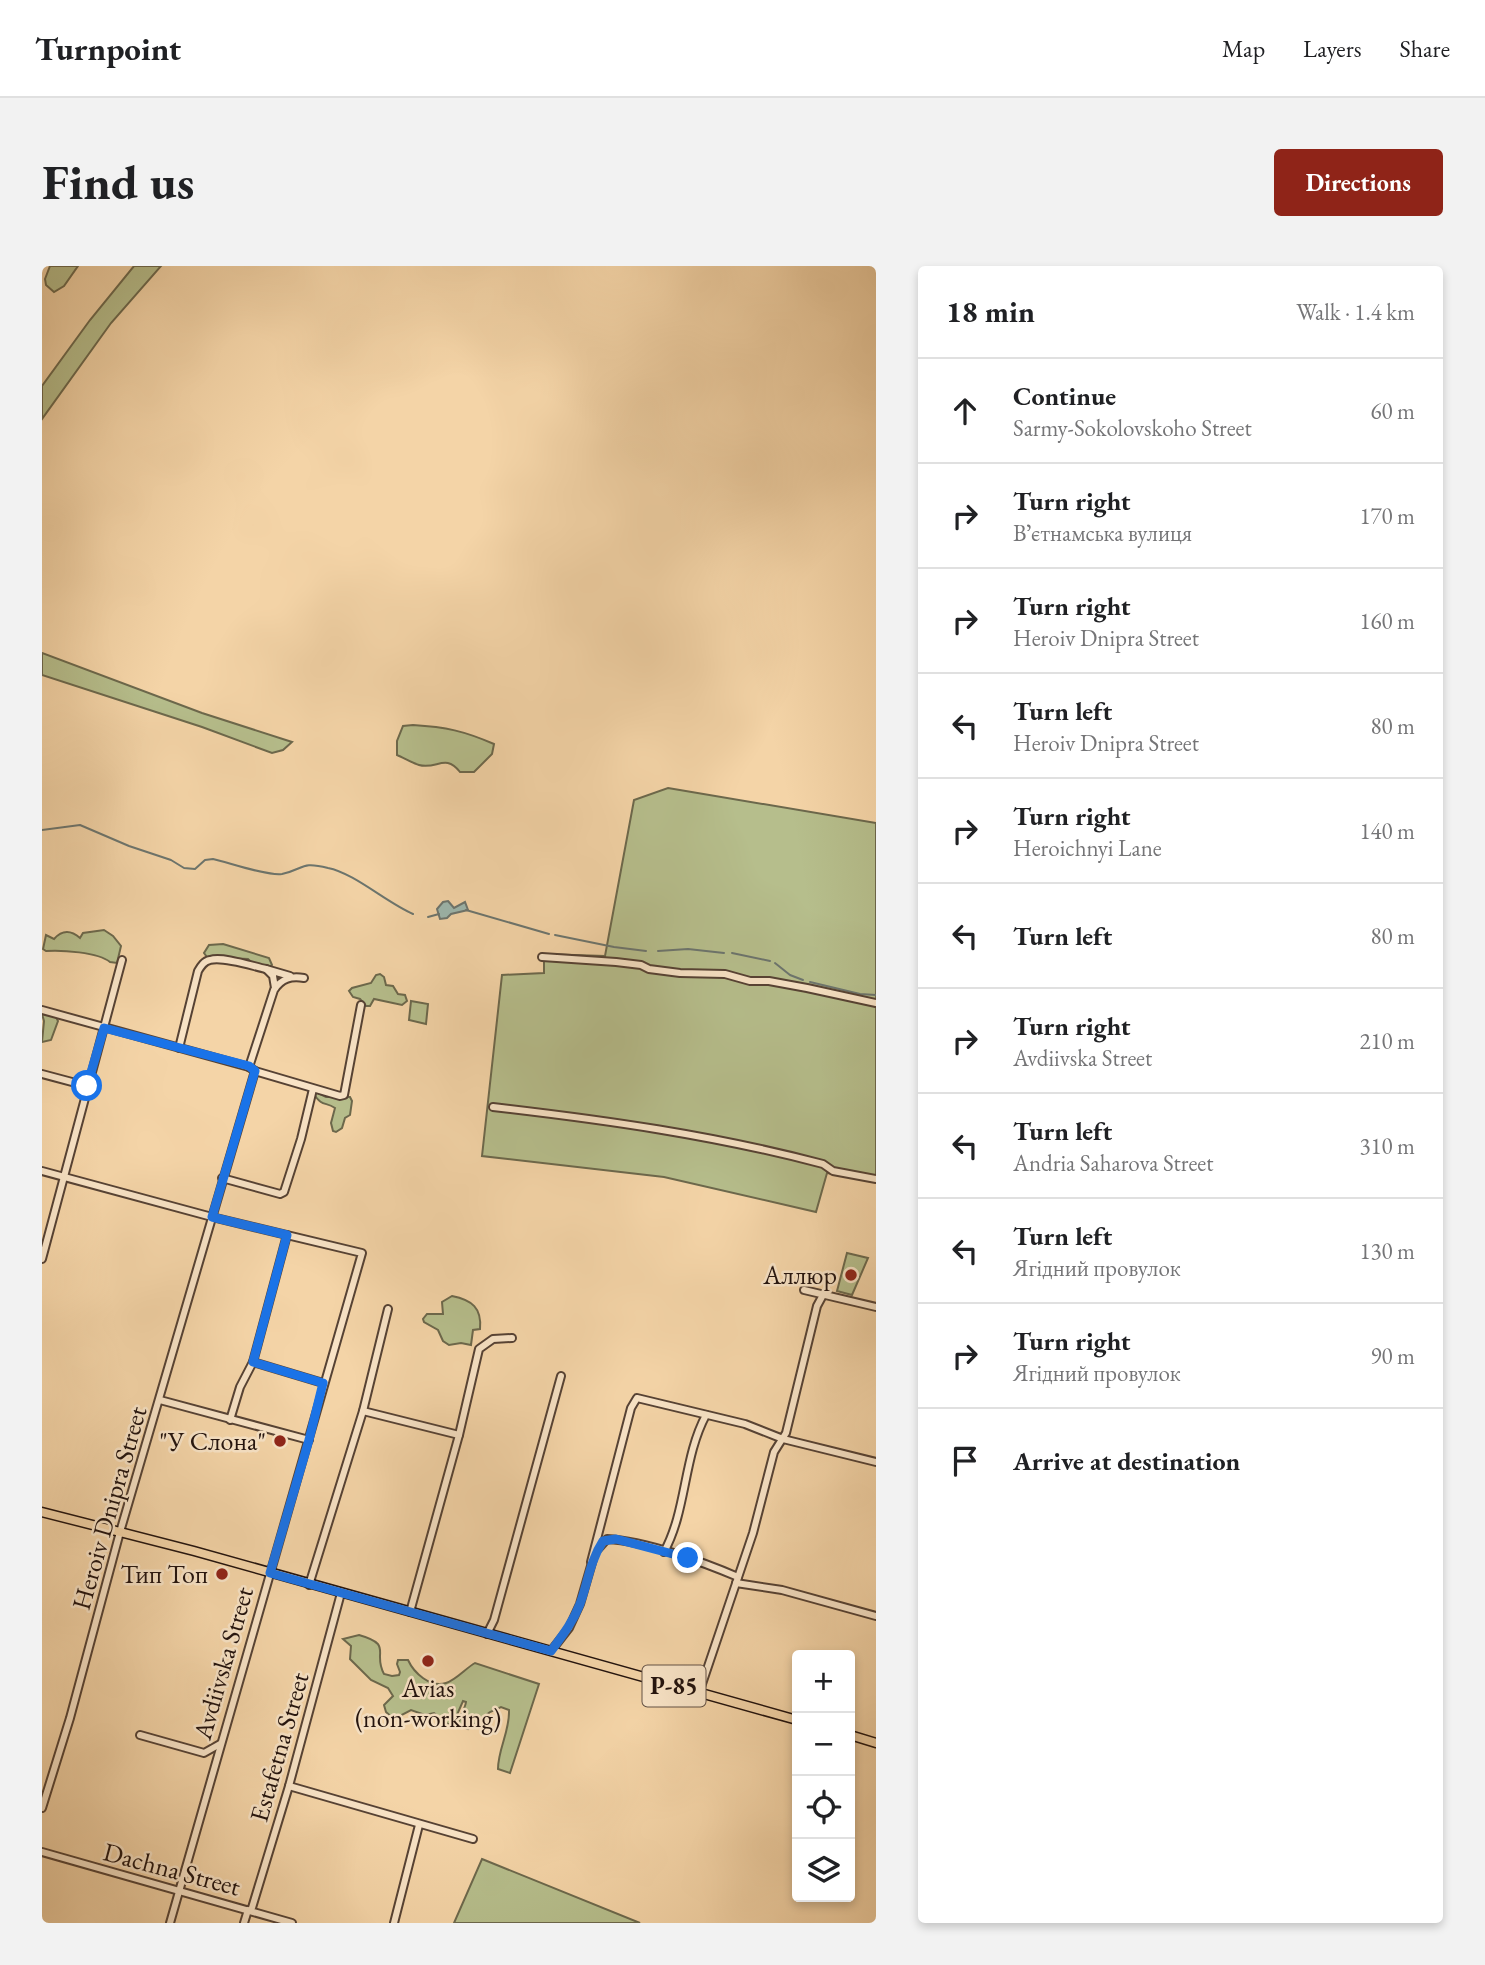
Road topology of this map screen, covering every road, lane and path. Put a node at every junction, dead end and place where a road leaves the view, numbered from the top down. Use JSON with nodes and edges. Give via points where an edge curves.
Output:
{"nodes":[{"id":1,"x":542,"y":957,"type":"dead end"},
{"id":2,"x":122,"y":960,"type":"dead end"},
{"id":3,"x":265,"y":969,"type":"junction"},
{"id":4,"x":292,"y":976,"type":"junction"},
{"id":5,"x":304,"y":978,"type":"dead end"},
{"id":6,"x":274,"y":990,"type":"junction"},
{"id":7,"x":876,"y":1003,"type":"edge"},
{"id":8,"x":361,"y":1005,"type":"dead end"},
{"id":9,"x":42,"y":1010,"type":"edge"},
{"id":10,"x":104,"y":1028,"type":"junction"},
{"id":11,"x":178,"y":1048,"type":"junction"},
{"id":12,"x":252,"y":1069,"type":"junction"},
{"id":13,"x":42,"y":1074,"type":"edge"},
{"id":14,"x":87,"y":1086,"type":"junction"},
{"id":15,"x":313,"y":1089,"type":"junction"},
{"id":16,"x":493,"y":1107,"type":"dead end"},
{"id":17,"x":42,"y":1171,"type":"edge"},
{"id":18,"x":65,"y":1178,"type":"junction"},
{"id":19,"x":222,"y":1178,"type":"junction"},
{"id":20,"x":876,"y":1179,"type":"edge"},
{"id":21,"x":212,"y":1217,"type":"junction"},
{"id":22,"x":287,"y":1235,"type":"junction"},
{"id":23,"x":42,"y":1259,"type":"edge"},
{"id":24,"x":803,"y":1290,"type":"dead end"},
{"id":25,"x":823,"y":1296,"type":"junction"},
{"id":26,"x":876,"y":1307,"type":"edge"},
{"id":27,"x":388,"y":1308,"type":"dead end"},
{"id":28,"x":512,"y":1338,"type":"dead end"},
{"id":29,"x":253,"y":1362,"type":"junction"},
{"id":30,"x":561,"y":1376,"type":"dead end"},
{"id":31,"x":323,"y":1383,"type":"junction"},
{"id":32,"x":160,"y":1400,"type":"junction"},
{"id":33,"x":363,"y":1411,"type":"junction"},
{"id":34,"x":705,"y":1415,"type":"junction"},
{"id":35,"x":230,"y":1420,"type":"junction"},
{"id":36,"x":459,"y":1435,"type":"junction"},
{"id":37,"x":783,"y":1439,"type":"junction"},
{"id":38,"x":309,"y":1440,"type":"junction"},
{"id":39,"x":876,"y":1462,"type":"edge"},
{"id":40,"x":42,"y":1512,"type":"edge"},
{"id":41,"x":120,"y":1532,"type":"junction"},
{"id":42,"x":664,"y":1552,"type":"junction"},
{"id":43,"x":591,"y":1562,"type":"junction"},
{"id":44,"x":270,"y":1573,"type":"junction"},
{"id":45,"x":737,"y":1580,"type":"junction"},
{"id":46,"x":309,"y":1585,"type":"junction"},
{"id":47,"x":341,"y":1594,"type":"junction"},
{"id":48,"x":410,"y":1612,"type":"junction"},
{"id":49,"x":876,"y":1616,"type":"edge"},
{"id":50,"x":487,"y":1634,"type":"junction"},
{"id":51,"x":551,"y":1651,"type":"junction"},
{"id":52,"x":699,"y":1693,"type":"junction"},
{"id":53,"x":792,"y":1719,"type":"edge"},
{"id":54,"x":140,"y":1735,"type":"dead end"},
{"id":55,"x":855,"y":1737,"type":"edge"},
{"id":56,"x":876,"y":1743,"type":"edge"},
{"id":57,"x":220,"y":1744,"type":"junction"},
{"id":58,"x":204,"y":1753,"type":"junction"},
{"id":59,"x":213,"y":1767,"type":"junction"},
{"id":60,"x":289,"y":1786,"type":"junction"},
{"id":61,"x":42,"y":1808,"type":"edge"},
{"id":62,"x":419,"y":1825,"type":"junction"},
{"id":63,"x":473,"y":1839,"type":"dead end"},
{"id":64,"x":42,"y":1853,"type":"edge"},
{"id":65,"x":178,"y":1891,"type":"junction"},
{"id":66,"x":249,"y":1911,"type":"junction"},
{"id":67,"x":170,"y":1923,"type":"edge"},
{"id":68,"x":244,"y":1923,"type":"edge"},
{"id":69,"x":292,"y":1923,"type":"edge"},
{"id":70,"x":394,"y":1923,"type":"edge"}],
"edges":[{"from":1,"to":7,"type":"street","via":[[725,974]]},
{"from":2,"to":10,"type":"street"},
{"from":3,"to":4,"type":"street"},
{"from":3,"to":6,"type":"street","via":[[274,976]]},
{"from":3,"to":11,"type":"street","via":[[212,959],[202,964]]},
{"from":4,"to":5,"type":"street"},
{"from":4,"to":6,"type":"street"},
{"from":6,"to":12,"type":"street","name":"Heroiv Dnipra Street"},
{"from":8,"to":15,"type":"street","via":[[344,1095]]},
{"from":9,"to":10,"type":"street"},
{"from":10,"to":11,"type":"street"},
{"from":10,"to":14,"type":"street"},
{"from":11,"to":12,"type":"street"},
{"from":12,"to":15,"type":"street"},
{"from":12,"to":19,"type":"street","name":"Heroiv Dnipra Street"},
{"from":13,"to":14,"type":"street"},
{"from":14,"to":18,"type":"street"},
{"from":15,"to":19,"type":"street","via":[[284,1192]]},
{"from":16,"to":20,"type":"street","via":[[706,1136]]},
{"from":17,"to":18,"type":"street"},
{"from":18,"to":21,"type":"street"},
{"from":18,"to":23,"type":"street"},
{"from":19,"to":21,"type":"street","name":"Heroiv Dnipra Street"},
{"from":21,"to":22,"type":"street"},
{"from":21,"to":32,"type":"street","name":"Heroiv Dnipra Street"},
{"from":22,"to":29,"type":"street"},
{"from":22,"to":31,"type":"street","name":"Avdiivska Street","via":[[362,1252]]},
{"from":24,"to":25,"type":"street"},
{"from":25,"to":26,"type":"street"},
{"from":25,"to":37,"type":"street"},
{"from":27,"to":33,"type":"street"},
{"from":28,"to":36,"type":"street","via":[[493,1339],[479,1349]]},
{"from":29,"to":31,"type":"street"},
{"from":29,"to":35,"type":"street"},
{"from":30,"to":50,"type":"street"},
{"from":31,"to":38,"type":"street","name":"Avdiivska Street"},
{"from":32,"to":35,"type":"street"},
{"from":32,"to":41,"type":"street","name":"Heroiv Dnipra Street"},
{"from":33,"to":36,"type":"street"},
{"from":33,"to":46,"type":"street"},
{"from":34,"to":37,"type":"street"},
{"from":34,"to":42,"type":"street","via":[[674,1533]]},
{"from":34,"to":43,"type":"street","via":[[639,1397],[635,1400]]},
{"from":35,"to":38,"type":"street"},
{"from":36,"to":48,"type":"street"},
{"from":37,"to":39,"type":"street"},
{"from":37,"to":45,"type":"street","via":[[774,1452]]},
{"from":38,"to":44,"type":"street","name":"Avdiivska Street"},
{"from":40,"to":41,"type":"main road","number":"Р-85"},
{"from":41,"to":44,"type":"main road","number":"Р-85"},
{"from":41,"to":61,"type":"street","name":"Heroiv Dnipra Street"},
{"from":42,"to":43,"type":"street","via":[[607,1539]]},
{"from":42,"to":45,"type":"street"},
{"from":43,"to":51,"type":"street","via":[[580,1604]]},
{"from":44,"to":46,"type":"main road","number":"Р-85"},
{"from":44,"to":57,"type":"street","name":"Avdiivska Street"},
{"from":45,"to":49,"type":"street"},
{"from":45,"to":52,"type":"street"},
{"from":46,"to":47,"type":"main road","number":"Р-85"},
{"from":47,"to":48,"type":"main road","number":"Р-85"},
{"from":47,"to":60,"type":"street","name":"Estafetna Street"},
{"from":48,"to":50,"type":"main road","number":"Р-85"},
{"from":50,"to":51,"type":"main road","number":"Р-85"},
{"from":51,"to":52,"type":"main road","number":"Р-85"},
{"from":52,"to":53,"type":"main road","number":"Р-85"},
{"from":54,"to":58,"type":"street"},
{"from":55,"to":56,"type":"main road"},
{"from":57,"to":58,"type":"street"},
{"from":57,"to":59,"type":"street","name":"Avdiivska Street"},
{"from":58,"to":59,"type":"street"},
{"from":59,"to":65,"type":"street","name":"Avdiivska Street"},
{"from":60,"to":62,"type":"street"},
{"from":60,"to":66,"type":"street","name":"Estafetna Street"},
{"from":62,"to":63,"type":"street"},
{"from":62,"to":70,"type":"street"},
{"from":64,"to":65,"type":"street","name":"Dachna Street"},
{"from":65,"to":66,"type":"street","name":"Dachna Street"},
{"from":65,"to":67,"type":"street","name":"Avdiivska Street"},
{"from":66,"to":68,"type":"street","name":"Estafetna Street"},
{"from":66,"to":69,"type":"street","name":"Dachna Street"}]}
